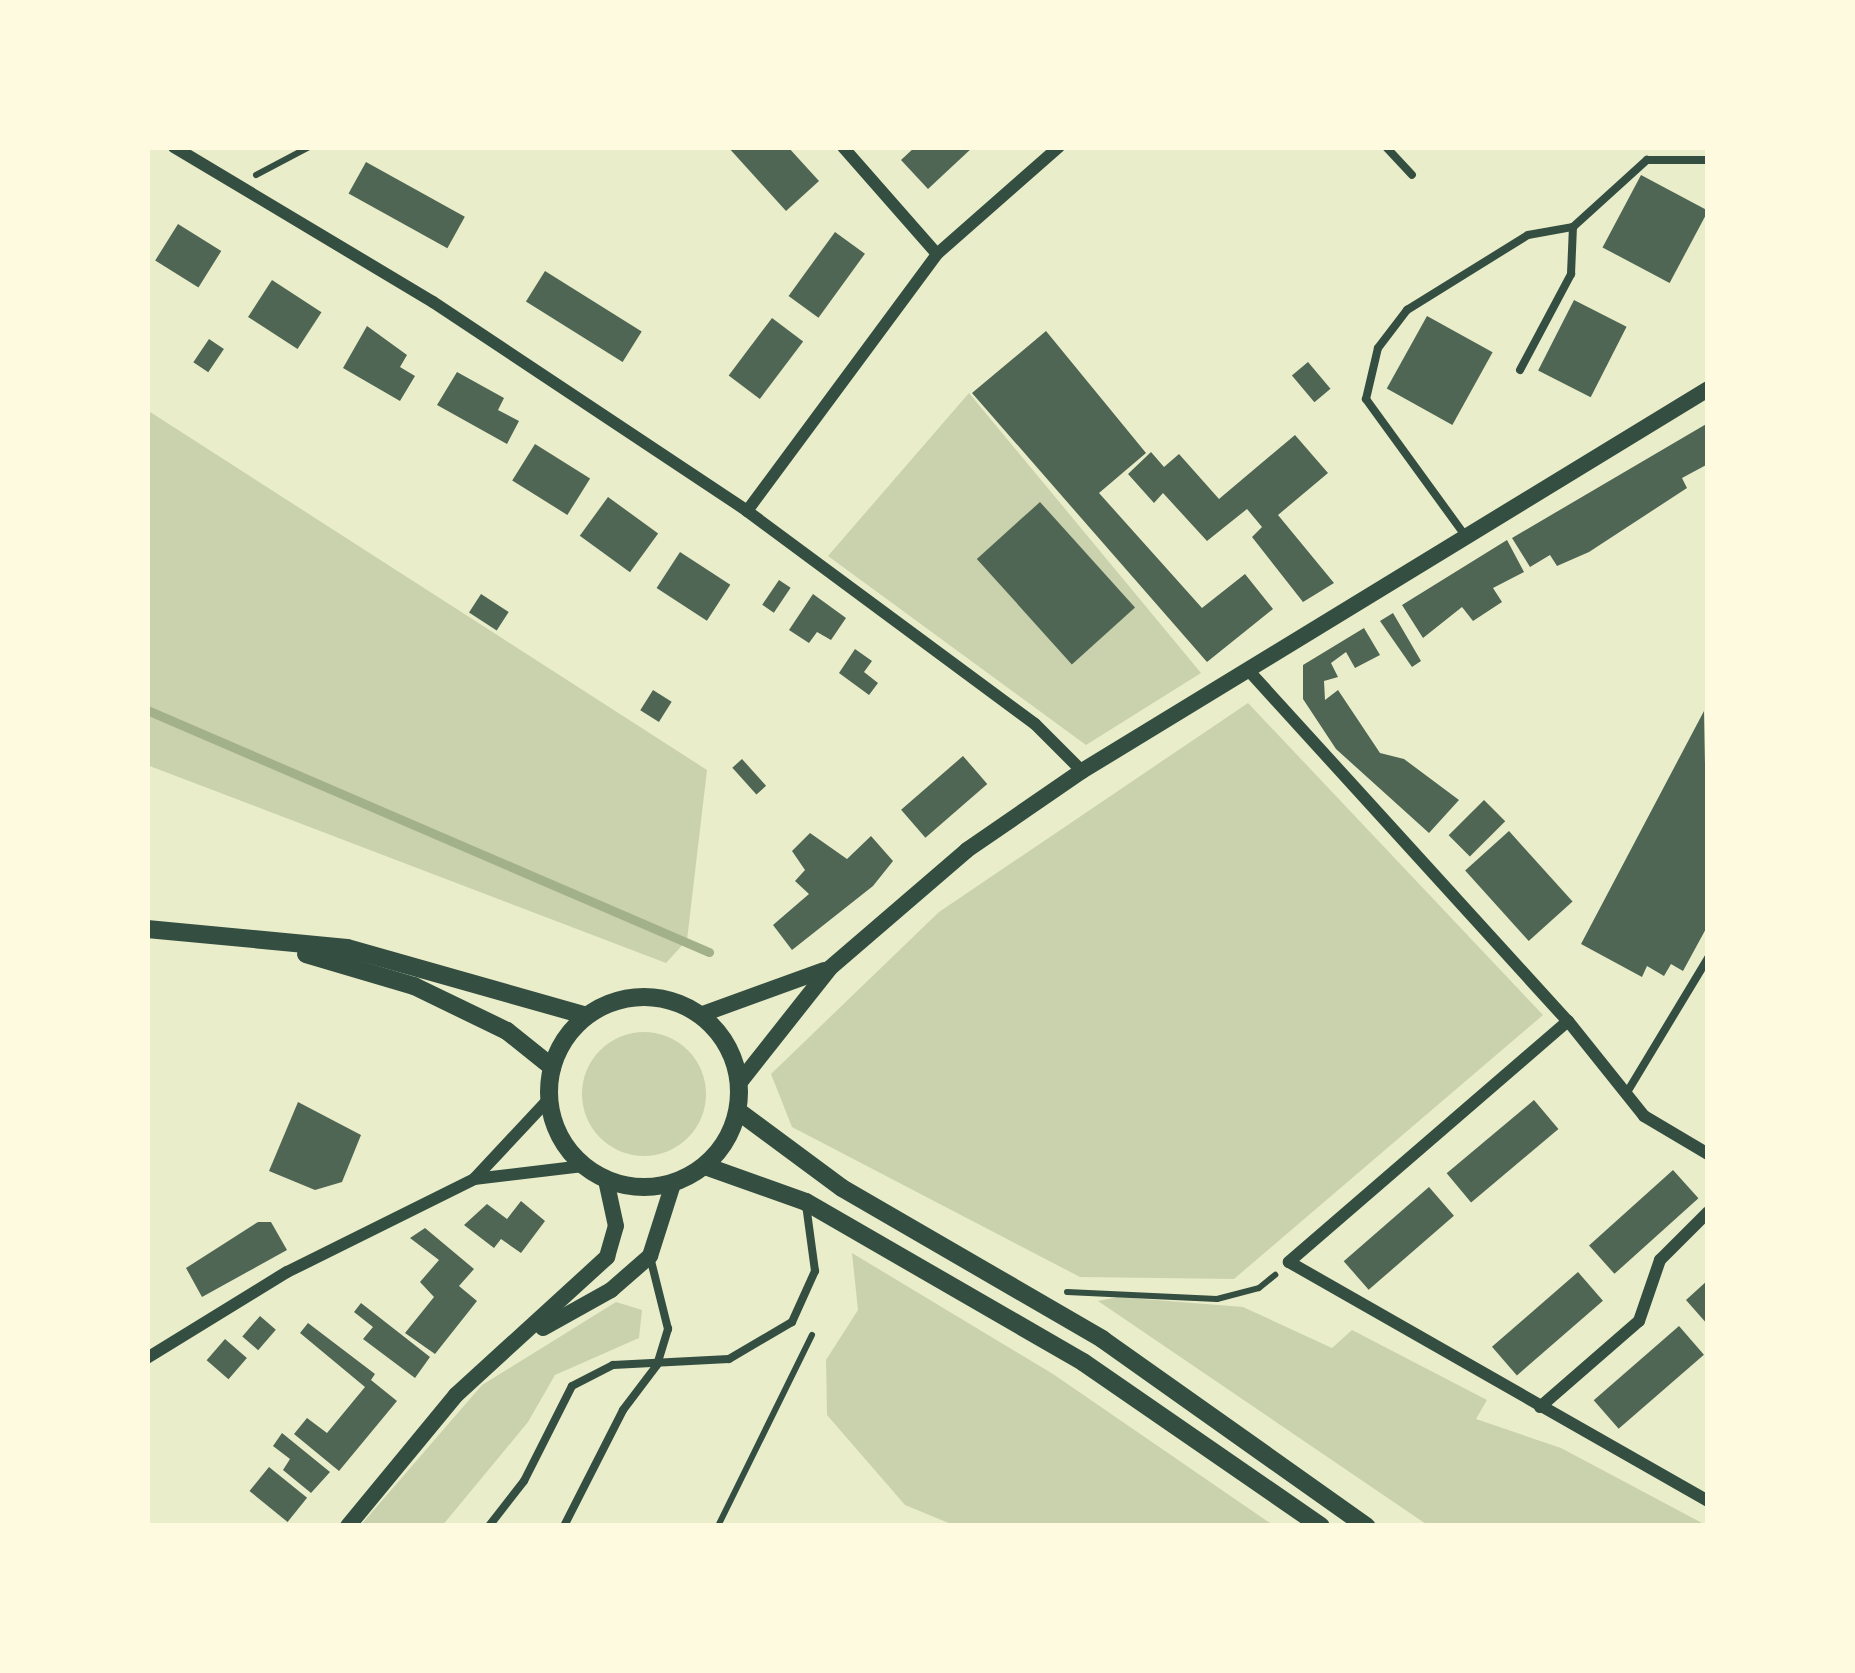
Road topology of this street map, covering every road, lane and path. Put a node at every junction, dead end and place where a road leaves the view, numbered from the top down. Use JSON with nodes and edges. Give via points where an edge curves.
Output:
{"nodes":[{"id":1,"x":174,"y":147,"type":"edge"},
{"id":2,"x":309,"y":147,"type":"edge"},
{"id":3,"x":843,"y":147,"type":"edge"},
{"id":4,"x":1059,"y":147,"type":"edge"},
{"id":5,"x":1386,"y":147,"type":"edge"},
{"id":6,"x":1708,"y":160,"type":"edge"},
{"id":7,"x":1412,"y":175,"type":"dead end"},
{"id":8,"x":237,"y":184,"type":"junction"},
{"id":9,"x":1573,"y":227,"type":"junction"},
{"id":10,"x":937,"y":254,"type":"junction"},
{"id":11,"x":1520,"y":370,"type":"dead end"},
{"id":12,"x":1708,"y":389,"type":"edge"},
{"id":13,"x":747,"y":511,"type":"junction"},
{"id":14,"x":1464,"y":534,"type":"junction"},
{"id":15,"x":1249,"y":671,"type":"junction"},
{"id":16,"x":1082,"y":771,"type":"junction"},
{"id":17,"x":147,"y":929,"type":"edge"},
{"id":18,"x":285,"y":947,"type":"junction"},
{"id":19,"x":1708,"y":958,"type":"edge"},
{"id":20,"x":830,"y":968,"type":"junction"},
{"id":21,"x":700,"y":1015,"type":"junction"},
{"id":22,"x":587,"y":1016,"type":"junction"},
{"id":23,"x":1568,"y":1022,"type":"junction"},
{"id":24,"x":552,"y":1066,"type":"junction"},
{"id":25,"x":740,"y":1082,"type":"junction"},
{"id":26,"x":1626,"y":1094,"type":"junction"},
{"id":27,"x":549,"y":1099,"type":"junction"},
{"id":28,"x":738,"y":1111,"type":"junction"},
{"id":29,"x":1708,"y":1154,"type":"edge"},
{"id":30,"x":583,"y":1166,"type":"junction"},
{"id":31,"x":705,"y":1166,"type":"junction"},
{"id":32,"x":474,"y":1179,"type":"junction"},
{"id":33,"x":606,"y":1180,"type":"junction"},
{"id":34,"x":673,"y":1184,"type":"junction"},
{"id":35,"x":806,"y":1202,"type":"junction"},
{"id":36,"x":1708,"y":1212,"type":"edge"},
{"id":37,"x":650,"y":1256,"type":"junction"},
{"id":38,"x":1289,"y":1262,"type":"junction"},
{"id":39,"x":1058,"y":1293,"type":"dead end"},
{"id":40,"x":526,"y":1335,"type":"junction"},
{"id":41,"x":812,"y":1335,"type":"dead end"},
{"id":42,"x":147,"y":1358,"type":"edge"},
{"id":43,"x":657,"y":1365,"type":"junction"},
{"id":44,"x":1540,"y":1407,"type":"junction"},
{"id":45,"x":1708,"y":1501,"type":"edge"},
{"id":46,"x":348,"y":1526,"type":"edge"},
{"id":47,"x":489,"y":1526,"type":"edge"},
{"id":48,"x":564,"y":1526,"type":"edge"},
{"id":49,"x":718,"y":1526,"type":"edge"},
{"id":50,"x":1321,"y":1526,"type":"edge"},
{"id":51,"x":1366,"y":1526,"type":"edge"}],
"edges":[{"from":1,"to":8,"type":"street"},
{"from":2,"to":8,"type":"path"},
{"from":3,"to":10,"type":"street"},
{"from":4,"to":10,"type":"street"},
{"from":5,"to":7,"type":"lane"},
{"from":6,"to":9,"type":"lane","via":[[1647,160]]},
{"from":8,"to":13,"type":"street","via":[[433,302]]},
{"from":9,"to":11,"type":"lane","via":[[1571,274]]},
{"from":9,"to":14,"type":"lane","via":[[1528,235],[1407,310],[1378,348],[1366,399]]},
{"from":10,"to":13,"type":"street"},
{"from":12,"to":14,"type":"street"},
{"from":13,"to":16,"type":"street","via":[[1035,724]]},
{"from":14,"to":15,"type":"street"},
{"from":15,"to":16,"type":"street"},
{"from":15,"to":23,"type":"street"},
{"from":16,"to":20,"type":"street","via":[[967,850]]},
{"from":17,"to":18,"type":"main road"},
{"from":18,"to":22,"type":"main road","via":[[347,949],[422,965]]},
{"from":18,"to":24,"type":"main road","via":[[414,986],[507,1031]]},
{"from":19,"to":26,"type":"lane"},
{"from":20,"to":21,"type":"street"},
{"from":20,"to":25,"type":"street"},
{"from":21,"to":22,"type":"main road","via":[[644,997]]},
{"from":21,"to":25,"type":"main road","via":[[727,1044]]},
{"from":22,"to":24,"type":"main road"},
{"from":23,"to":26,"type":"street"},
{"from":23,"to":38,"type":"street"},
{"from":24,"to":27,"type":"main road"},
{"from":25,"to":28,"type":"main road"},
{"from":26,"to":29,"type":"street","via":[[1643,1116]]},
{"from":27,"to":30,"type":"main road","via":[[560,1136]]},
{"from":27,"to":32,"type":"street"},
{"from":28,"to":31,"type":"main road"},
{"from":28,"to":51,"type":"main road","via":[[842,1188],[1118,1350]]},
{"from":30,"to":32,"type":"street"},
{"from":30,"to":33,"type":"main road"},
{"from":31,"to":34,"type":"main road"},
{"from":31,"to":35,"type":"main road"},
{"from":32,"to":42,"type":"street","via":[[287,1272]]},
{"from":33,"to":34,"type":"main road"},
{"from":33,"to":40,"type":"street","via":[[616,1226],[607,1257]]},
{"from":34,"to":37,"type":"street"},
{"from":35,"to":43,"type":"lane","via":[[815,1271],[792,1322],[730,1359]]},
{"from":35,"to":50,"type":"main road","via":[[1083,1362]]},
{"from":36,"to":44,"type":"street","via":[[1660,1261],[1639,1321]]},
{"from":37,"to":40,"type":"street","via":[[611,1290]]},
{"from":37,"to":43,"type":"lane","via":[[668,1329]]},
{"from":38,"to":39,"type":"path","via":[[1259,1288],[1217,1299],[1114,1289]]},
{"from":38,"to":44,"type":"street"},
{"from":40,"to":46,"type":"street","via":[[456,1395]]},
{"from":41,"to":49,"type":"path"},
{"from":43,"to":47,"type":"lane","via":[[614,1365],[572,1387],[524,1481]]},
{"from":43,"to":48,"type":"lane","via":[[623,1410]]},
{"from":44,"to":45,"type":"street"}]}
